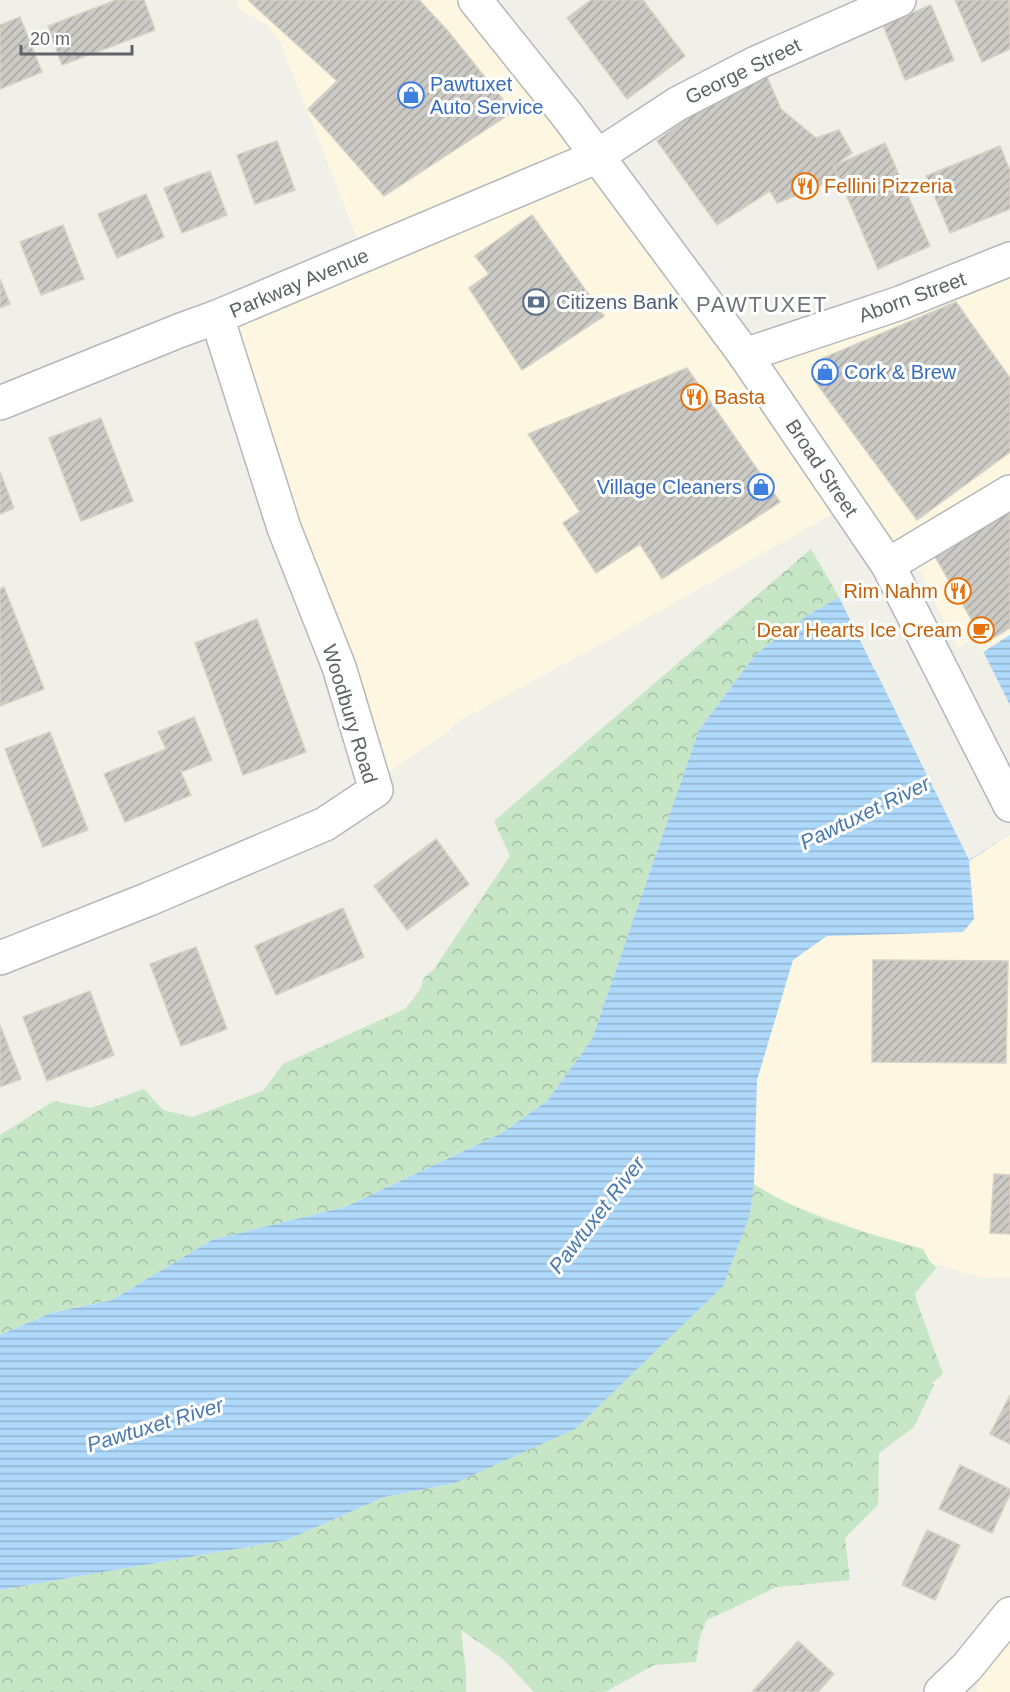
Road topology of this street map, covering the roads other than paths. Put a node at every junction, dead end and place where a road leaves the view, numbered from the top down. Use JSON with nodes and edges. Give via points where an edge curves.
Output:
{"nodes":[{"id":1,"x":475,"y":0,"type":"edge"},
{"id":2,"x":898,"y":0,"type":"edge"},
{"id":3,"x":596,"y":157,"type":"junction"},
{"id":4,"x":1010,"y":259,"type":"edge"},
{"id":5,"x":218,"y":317,"type":"junction"},
{"id":6,"x":745,"y":356,"type":"junction"},
{"id":7,"x":0,"y":403,"type":"edge"},
{"id":8,"x":1010,"y":492,"type":"edge"},
{"id":9,"x":890,"y":569,"type":"junction"},
{"id":10,"x":1010,"y":805,"type":"edge"},
{"id":11,"x":0,"y":958,"type":"edge"},
{"id":12,"x":1010,"y":1614,"type":"edge"},
{"id":13,"x":941,"y":1692,"type":"edge"}],
"edges":[{"from":1,"to":3,"type":"street","name":"Broad Street"},
{"from":2,"to":3,"type":"street","name":"George Street","via":[[746,68],[677,104]]},
{"from":3,"to":5,"type":"street","name":"Parkway Avenue"},
{"from":3,"to":6,"type":"street","name":"Broad Street"},
{"from":4,"to":6,"type":"street","name":"Aborn Street","via":[[900,303]]},
{"from":5,"to":7,"type":"street","name":"Parkway Avenue"},
{"from":5,"to":11,"type":"street","name":"Woodbury Road","via":[[284,528],[339,667],[376,790],[325,824]]},
{"from":6,"to":9,"type":"street","name":"Broad Street"},
{"from":8,"to":9,"type":"street"},
{"from":9,"to":10,"type":"street","name":"Broad Street"},
{"from":12,"to":13,"type":"street"}]}
